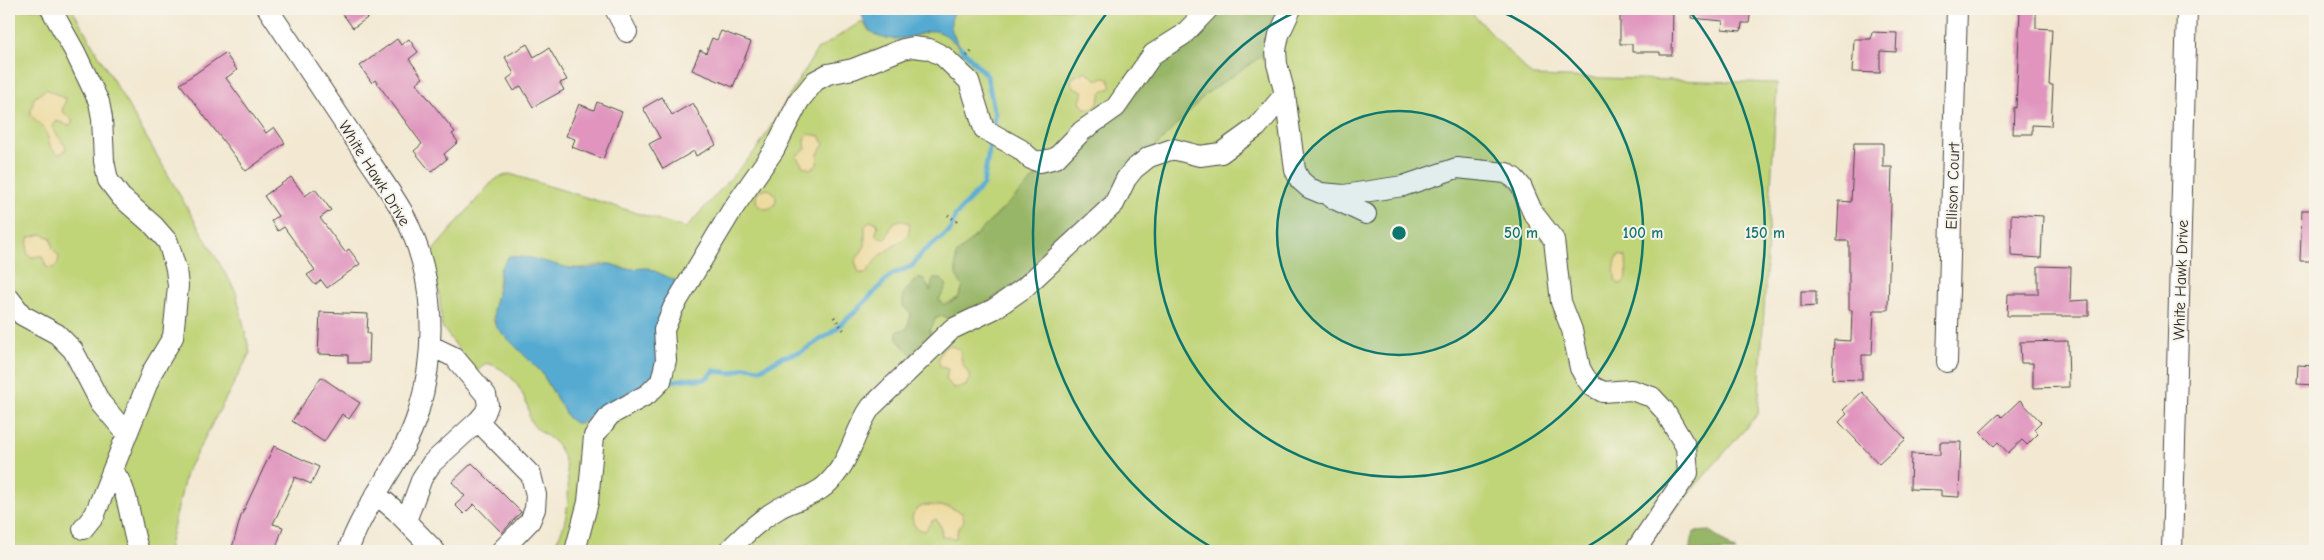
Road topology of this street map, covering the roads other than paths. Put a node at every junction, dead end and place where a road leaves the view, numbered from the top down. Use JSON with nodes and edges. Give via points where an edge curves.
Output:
{"nodes":[{"id":1,"x":51,"y":9,"type":"edge"},
{"id":2,"x":268,"y":9,"type":"edge"},
{"id":3,"x":615,"y":9,"type":"edge"},
{"id":4,"x":1208,"y":9,"type":"edge"},
{"id":5,"x":1292,"y":9,"type":"edge"},
{"id":6,"x":1957,"y":9,"type":"edge"},
{"id":7,"x":2187,"y":9,"type":"edge"},
{"id":8,"x":627,"y":32,"type":"dead end"},
{"id":9,"x":1286,"y":94,"type":"junction"},
{"id":10,"x":1321,"y":193,"type":"junction"},
{"id":11,"x":1366,"y":214,"type":"dead end"},
{"id":12,"x":9,"y":298,"type":"edge"},
{"id":13,"x":431,"y":346,"type":"junction"},
{"id":14,"x":1947,"y":362,"type":"dead end"},
{"id":15,"x":478,"y":421,"type":"junction"},
{"id":16,"x":126,"y":432,"type":"junction"},
{"id":17,"x":113,"y":472,"type":"junction"},
{"id":18,"x":376,"y":494,"type":"junction"},
{"id":19,"x":406,"y":521,"type":"junction"},
{"id":20,"x":83,"y":529,"type":"dead end"},
{"id":21,"x":139,"y":551,"type":"edge"},
{"id":22,"x":348,"y":551,"type":"edge"},
{"id":23,"x":435,"y":551,"type":"edge"},
{"id":24,"x":501,"y":551,"type":"edge"},
{"id":25,"x":575,"y":551,"type":"edge"},
{"id":26,"x":728,"y":551,"type":"edge"},
{"id":27,"x":1635,"y":551,"type":"edge"},
{"id":28,"x":2172,"y":551,"type":"edge"}],
"edges":[{"from":1,"to":16,"type":"street","via":[[99,102],[108,180],[129,206],[161,233],[171,250],[176,269],[178,298],[173,337],[152,372]]},
{"from":2,"to":13,"type":"street","name":"White Hawk Drive","via":[[401,210],[412,233],[426,280]]},
{"from":3,"to":8,"type":"street"},
{"from":4,"to":25,"type":"street","via":[[1183,35],[1153,54],[1116,107],[1082,131],[1056,158],[1048,161],[1032,159],[984,128],[969,82],[944,56],[929,49],[903,49],[815,81],[799,101],[774,150],[732,210],[673,308],[664,330],[666,360],[661,381],[648,394],[610,416],[594,436],[588,502]]},
{"from":5,"to":9,"type":"street","via":[[1279,35],[1276,50]]},
{"from":6,"to":14,"type":"street","name":"Ellison Court"},
{"from":7,"to":28,"type":"street","name":"White Hawk Drive"},
{"from":9,"to":10,"type":"street","via":[[1295,170],[1309,188]]},
{"from":9,"to":26,"type":"street","via":[[1257,127],[1221,153],[1209,156],[1173,149],[1150,156],[1134,169],[1114,204],[1037,275],[1005,302],[945,334],[871,407],[848,458],[825,486],[813,495],[779,508],[750,529]]},
{"from":10,"to":11,"type":"street"},
{"from":10,"to":27,"type":"street","via":[[1344,195],[1376,191],[1419,182],[1457,168],[1506,173],[1521,186],[1533,213],[1554,240],[1561,302],[1585,377],[1592,386],[1604,392],[1632,390],[1652,397],[1664,410],[1688,454],[1688,472]]},
{"from":12,"to":16,"type":"street","via":[[22,315],[57,334],[73,350],[100,402]]},
{"from":13,"to":15,"type":"street","via":[[454,357],[486,395],[488,405]]},
{"from":13,"to":18,"type":"street","name":"White Hawk Drive","via":[[427,381],[417,415],[397,460]]},
{"from":15,"to":19,"type":"street","via":[[432,463],[422,478]]},
{"from":15,"to":24,"type":"street","via":[[531,475],[536,495],[530,521]]},
{"from":16,"to":17,"type":"street"},
{"from":17,"to":20,"type":"street","via":[[96,514]]},
{"from":17,"to":21,"type":"street","via":[[125,495]]},
{"from":18,"to":19,"type":"street"},
{"from":18,"to":22,"type":"street","name":"White Hawk Drive"},
{"from":19,"to":23,"type":"street"}]}
